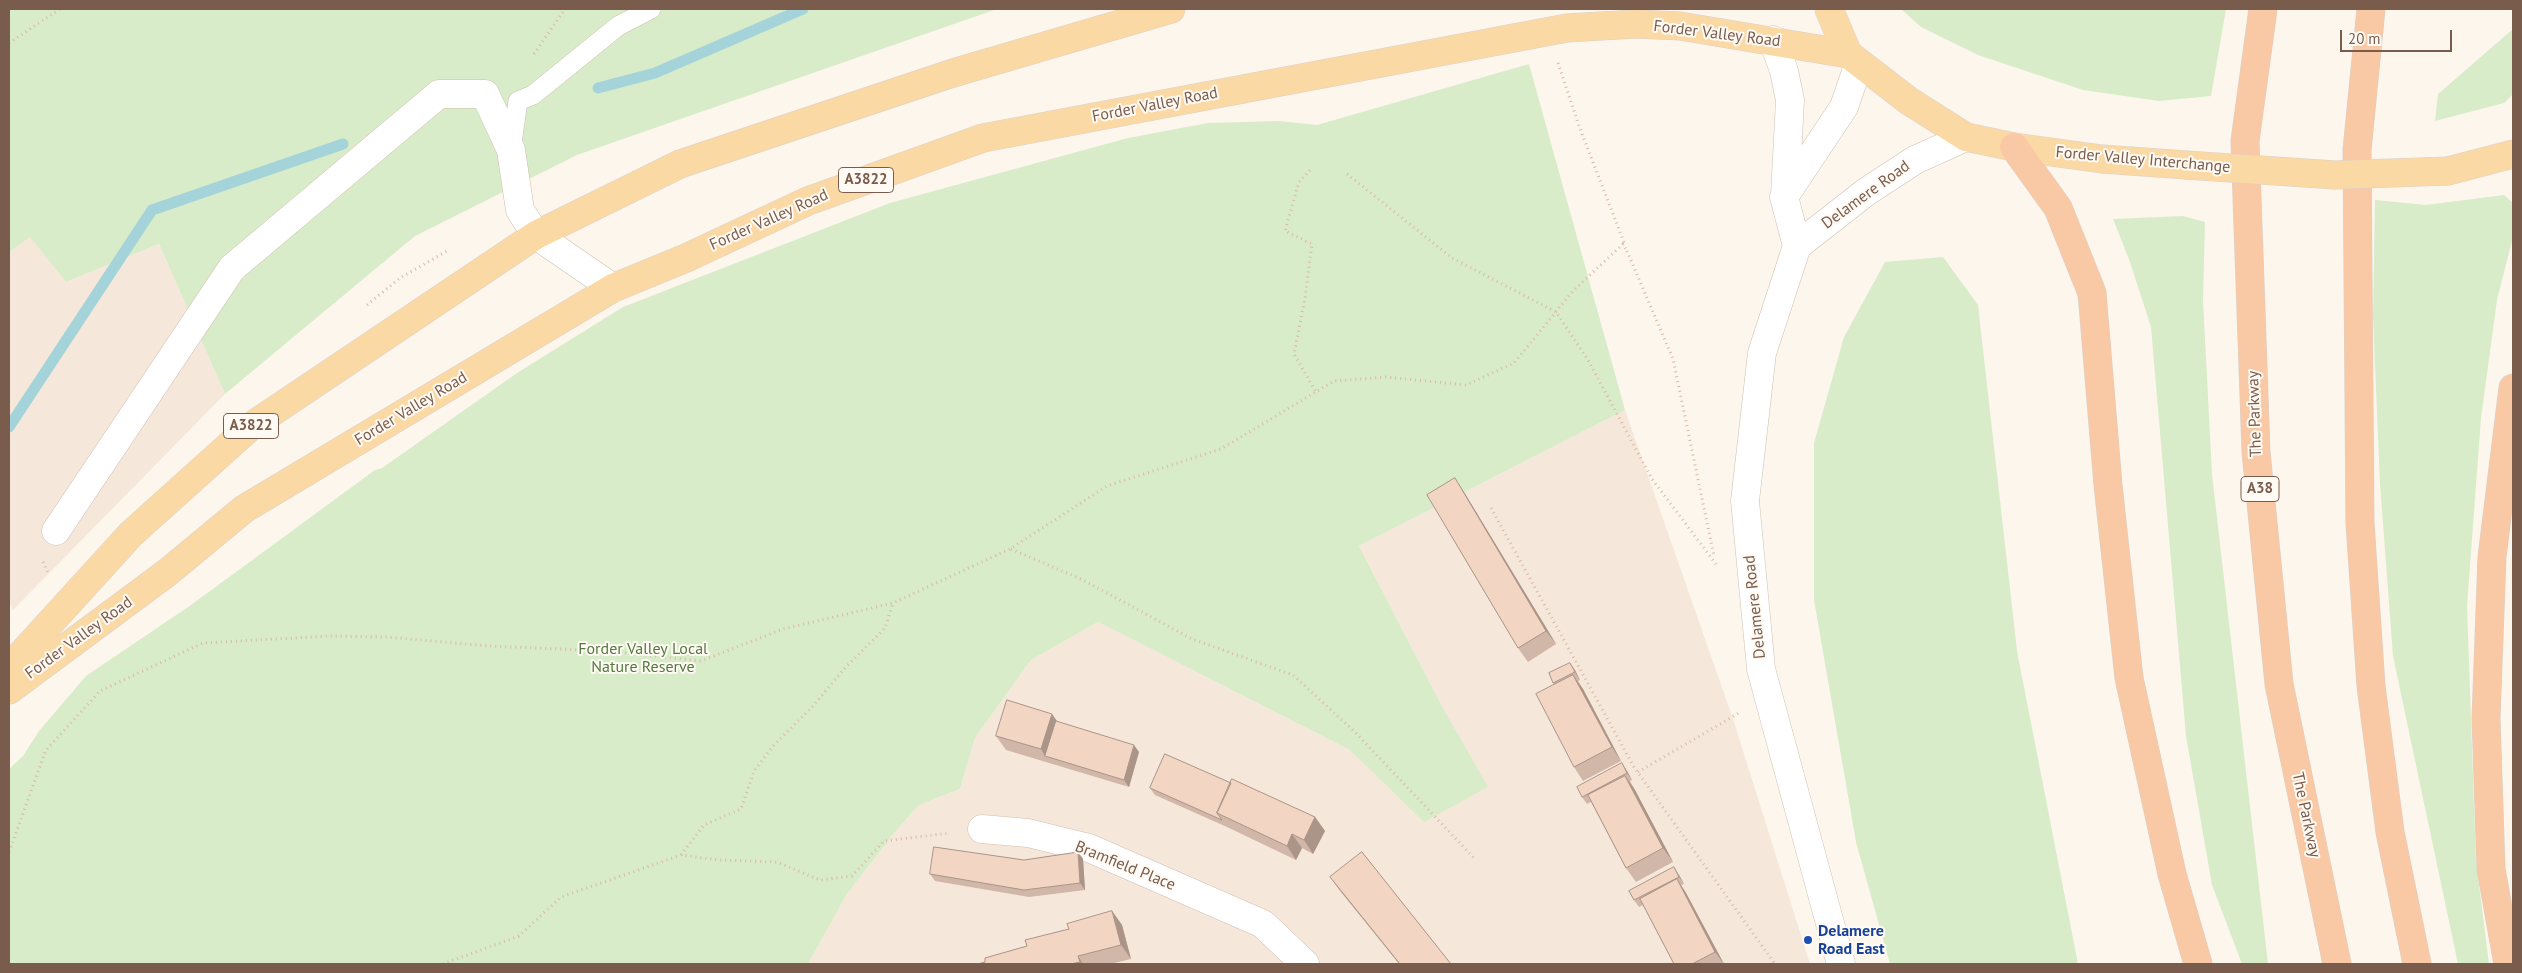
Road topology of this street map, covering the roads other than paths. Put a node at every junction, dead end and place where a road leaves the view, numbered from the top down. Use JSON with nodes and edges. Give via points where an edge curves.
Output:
{"nodes":[{"id":1,"x":651,"y":9,"type":"edge"},
{"id":2,"x":1171,"y":9,"type":"edge"},
{"id":3,"x":1828,"y":9,"type":"edge"},
{"id":4,"x":2263,"y":9,"type":"edge"},
{"id":5,"x":2371,"y":9,"type":"edge"},
{"id":6,"x":1773,"y":40,"type":"junction"},
{"id":7,"x":1854,"y":59,"type":"junction"},
{"id":8,"x":1966,"y":137,"type":"junction"},
{"id":9,"x":2014,"y":147,"type":"junction"},
{"id":10,"x":511,"y":150,"type":"junction"},
{"id":11,"x":2513,"y":154,"type":"edge"},
{"id":12,"x":1784,"y":197,"type":"junction"},
{"id":13,"x":536,"y":235,"type":"junction"},
{"id":14,"x":1797,"y":246,"type":"junction"},
{"id":15,"x":613,"y":288,"type":"junction"},
{"id":16,"x":2513,"y":388,"type":"edge"},
{"id":17,"x":56,"y":531,"type":"dead end"},
{"id":18,"x":9,"y":668,"type":"edge"},
{"id":19,"x":9,"y":690,"type":"edge"},
{"id":20,"x":982,"y":829,"type":"road end"},
{"id":21,"x":1262,"y":924,"type":"junction"},
{"id":22,"x":1274,"y":964,"type":"edge"},
{"id":23,"x":1305,"y":964,"type":"edge"},
{"id":24,"x":1841,"y":964,"type":"edge"},
{"id":25,"x":2198,"y":964,"type":"edge"},
{"id":26,"x":2337,"y":964,"type":"edge"},
{"id":27,"x":2417,"y":964,"type":"edge"},
{"id":28,"x":2508,"y":964,"type":"edge"}],
"edges":[{"from":1,"to":10,"type":"lane","via":[[618,26],[533,95],[518,101]]},
{"from":2,"to":13,"type":"main road","name":"Forder Valley Road","number":"A3822","via":[[954,73],[680,164]]},
{"from":3,"to":7,"type":"main road","name":"Forder Valley Interchange"},
{"from":4,"to":26,"type":"highway","name":"The Parkway","number":"A38","via":[[2245,141],[2256,452],[2279,684]]},
{"from":5,"to":27,"type":"highway","via":[[2357,150],[2360,523],[2374,706],[2390,832]]},
{"from":6,"to":7,"type":"main road","name":"Forder Valley Road","number":"A3822"},
{"from":6,"to":12,"type":"street","via":[[1790,100]]},
{"from":6,"to":15,"type":"main road","name":"Forder Valley Road","number":"A3822","via":[[1680,26],[1636,24],[1567,28],[983,138],[808,201]]},
{"from":7,"to":8,"type":"main road","name":"Forder Valley Interchange","via":[[1909,101]]},
{"from":7,"to":12,"type":"street","via":[[1844,107]]},
{"from":8,"to":9,"type":"main road","name":"Forder Valley Interchange"},
{"from":8,"to":14,"type":"street","name":"Delamere Road","via":[[1915,160],[1866,192]]},
{"from":9,"to":11,"type":"main road","name":"Forder Valley Interchange","bridge":true,"via":[[2102,159],[2335,174],[2448,171]]},
{"from":9,"to":25,"type":"highway","via":[[2058,208],[2092,293],[2129,678],[2172,874]]},
{"from":10,"to":13,"type":"street","via":[[520,210]]},
{"from":10,"to":17,"type":"street","via":[[485,94],[439,94],[232,268]]},
{"from":12,"to":14,"type":"street"},
{"from":13,"to":15,"type":"street"},
{"from":13,"to":18,"type":"main road","name":"Forder Valley Road","number":"A3822","via":[[250,427],[131,534]]},
{"from":14,"to":24,"type":"street","name":"Delamere Road","via":[[1762,353],[1744,501],[1761,669]]},
{"from":15,"to":19,"type":"main road","name":"Forder Valley Road","number":"A3822","via":[[244,509],[168,572]]},
{"from":16,"to":28,"type":"highway","via":[[2492,558],[2486,718],[2491,869]]},
{"from":20,"to":21,"type":"street","name":"Bramfield Place","via":[[1028,834],[1089,848]]},
{"from":21,"to":22,"type":"street"},
{"from":21,"to":23,"type":"street","name":"Bramfield Place"}]}
